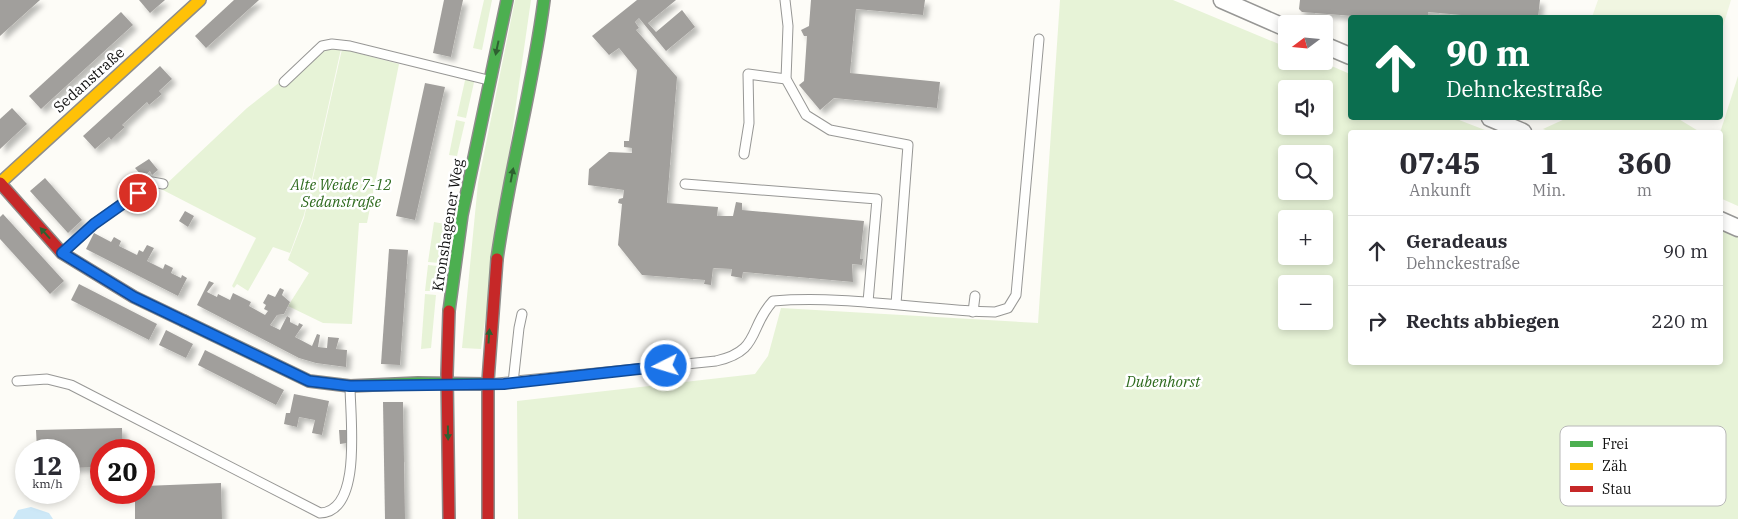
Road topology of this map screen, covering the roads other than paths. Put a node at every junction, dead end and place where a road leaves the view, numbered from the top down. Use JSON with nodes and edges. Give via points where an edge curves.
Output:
{"nodes":[{"id":1,"x":200,"y":0,"type":"edge"},
{"id":2,"x":507,"y":0,"type":"edge"},
{"id":3,"x":544,"y":0,"type":"edge"},
{"id":4,"x":785,"y":0,"type":"edge"},
{"id":5,"x":1222,"y":0,"type":"edge"},
{"id":6,"x":1278,"y":24,"type":"edge"},
{"id":7,"x":1039,"y":38,"type":"dead end"},
{"id":8,"x":1333,"y":49,"type":"edge"},
{"id":9,"x":1348,"y":55,"type":"edge"},
{"id":10,"x":786,"y":80,"type":"junction"},
{"id":11,"x":490,"y":81,"type":"junction"},
{"id":12,"x":284,"y":82,"type":"dead end"},
{"id":13,"x":1495,"y":120,"type":"edge"},
{"id":14,"x":1518,"y":130,"type":"edge"},
{"id":15,"x":744,"y":154,"type":"dead end"},
{"id":16,"x":0,"y":183,"type":"edge"},
{"id":17,"x":163,"y":184,"type":"dead end"},
{"id":18,"x":685,"y":184,"type":"dead end"},
{"id":19,"x":1723,"y":221,"type":"edge"},
{"id":20,"x":1738,"y":228,"type":"edge"},
{"id":21,"x":62,"y":253,"type":"junction"},
{"id":22,"x":976,"y":296,"type":"dead end"},
{"id":23,"x":868,"y":302,"type":"junction"},
{"id":24,"x":896,"y":304,"type":"junction"},
{"id":25,"x":974,"y":312,"type":"junction"},
{"id":26,"x":522,"y":314,"type":"dead end"},
{"id":27,"x":16,"y":381,"type":"dead end"},
{"id":28,"x":513,"y":383,"type":"junction"},
{"id":29,"x":448,"y":384,"type":"junction"},
{"id":30,"x":487,"y":384,"type":"junction"},
{"id":31,"x":350,"y":386,"type":"junction"},
{"id":32,"x":449,"y":519,"type":"edge"},
{"id":33,"x":488,"y":519,"type":"edge"}],
"edges":[{"from":1,"to":16,"type":"main road","name":"Sedanstraße"},
{"from":2,"to":11,"type":"main road","name":"Kronshagener Weg","one_way":true},
{"from":30,"to":3,"type":"main road","one_way":true,"via":[[492,293],[499,241]]},
{"from":4,"to":10,"type":"lane","via":[[788,26]]},
{"from":5,"to":6,"type":"street"},
{"from":7,"to":25,"type":"lane","via":[[1016,296],[1008,308]]},
{"from":8,"to":9,"type":"street"},
{"from":10,"to":15,"type":"lane","via":[[748,74]]},
{"from":10,"to":24,"type":"lane","via":[[806,115],[830,130],[908,146]]},
{"from":11,"to":12,"type":"lane","via":[[332,44],[322,46]]},
{"from":11,"to":29,"type":"main road","name":"Kronshagener Weg","via":[[451,289]]},
{"from":13,"to":14,"type":"street"},
{"from":21,"to":16,"type":"main road","one_way":true},
{"from":17,"to":21,"type":"lane","via":[[152,182],[94,224]]},
{"from":18,"to":23,"type":"lane","via":[[877,199]]},
{"from":19,"to":20,"type":"street"},
{"from":21,"to":31,"type":"main road","via":[[134,297],[309,381]]},
{"from":22,"to":25,"type":"lane"},
{"from":23,"to":24,"type":"lane"},
{"from":23,"to":28,"type":"lane","via":[[773,301],[745,350],[725,360]]},
{"from":24,"to":25,"type":"lane"},
{"from":26,"to":28,"type":"lane"},
{"from":27,"to":31,"type":"lane","via":[[59,381],[312,511],[327,513],[342,502],[348,483],[351,460]]},
{"from":28,"to":30,"type":"lane"},
{"from":29,"to":30,"type":"main road"},
{"from":29,"to":31,"type":"main road"},
{"from":29,"to":32,"type":"main road","name":"Kronshagener Weg","one_way":true},
{"from":30,"to":33,"type":"main road"}]}
